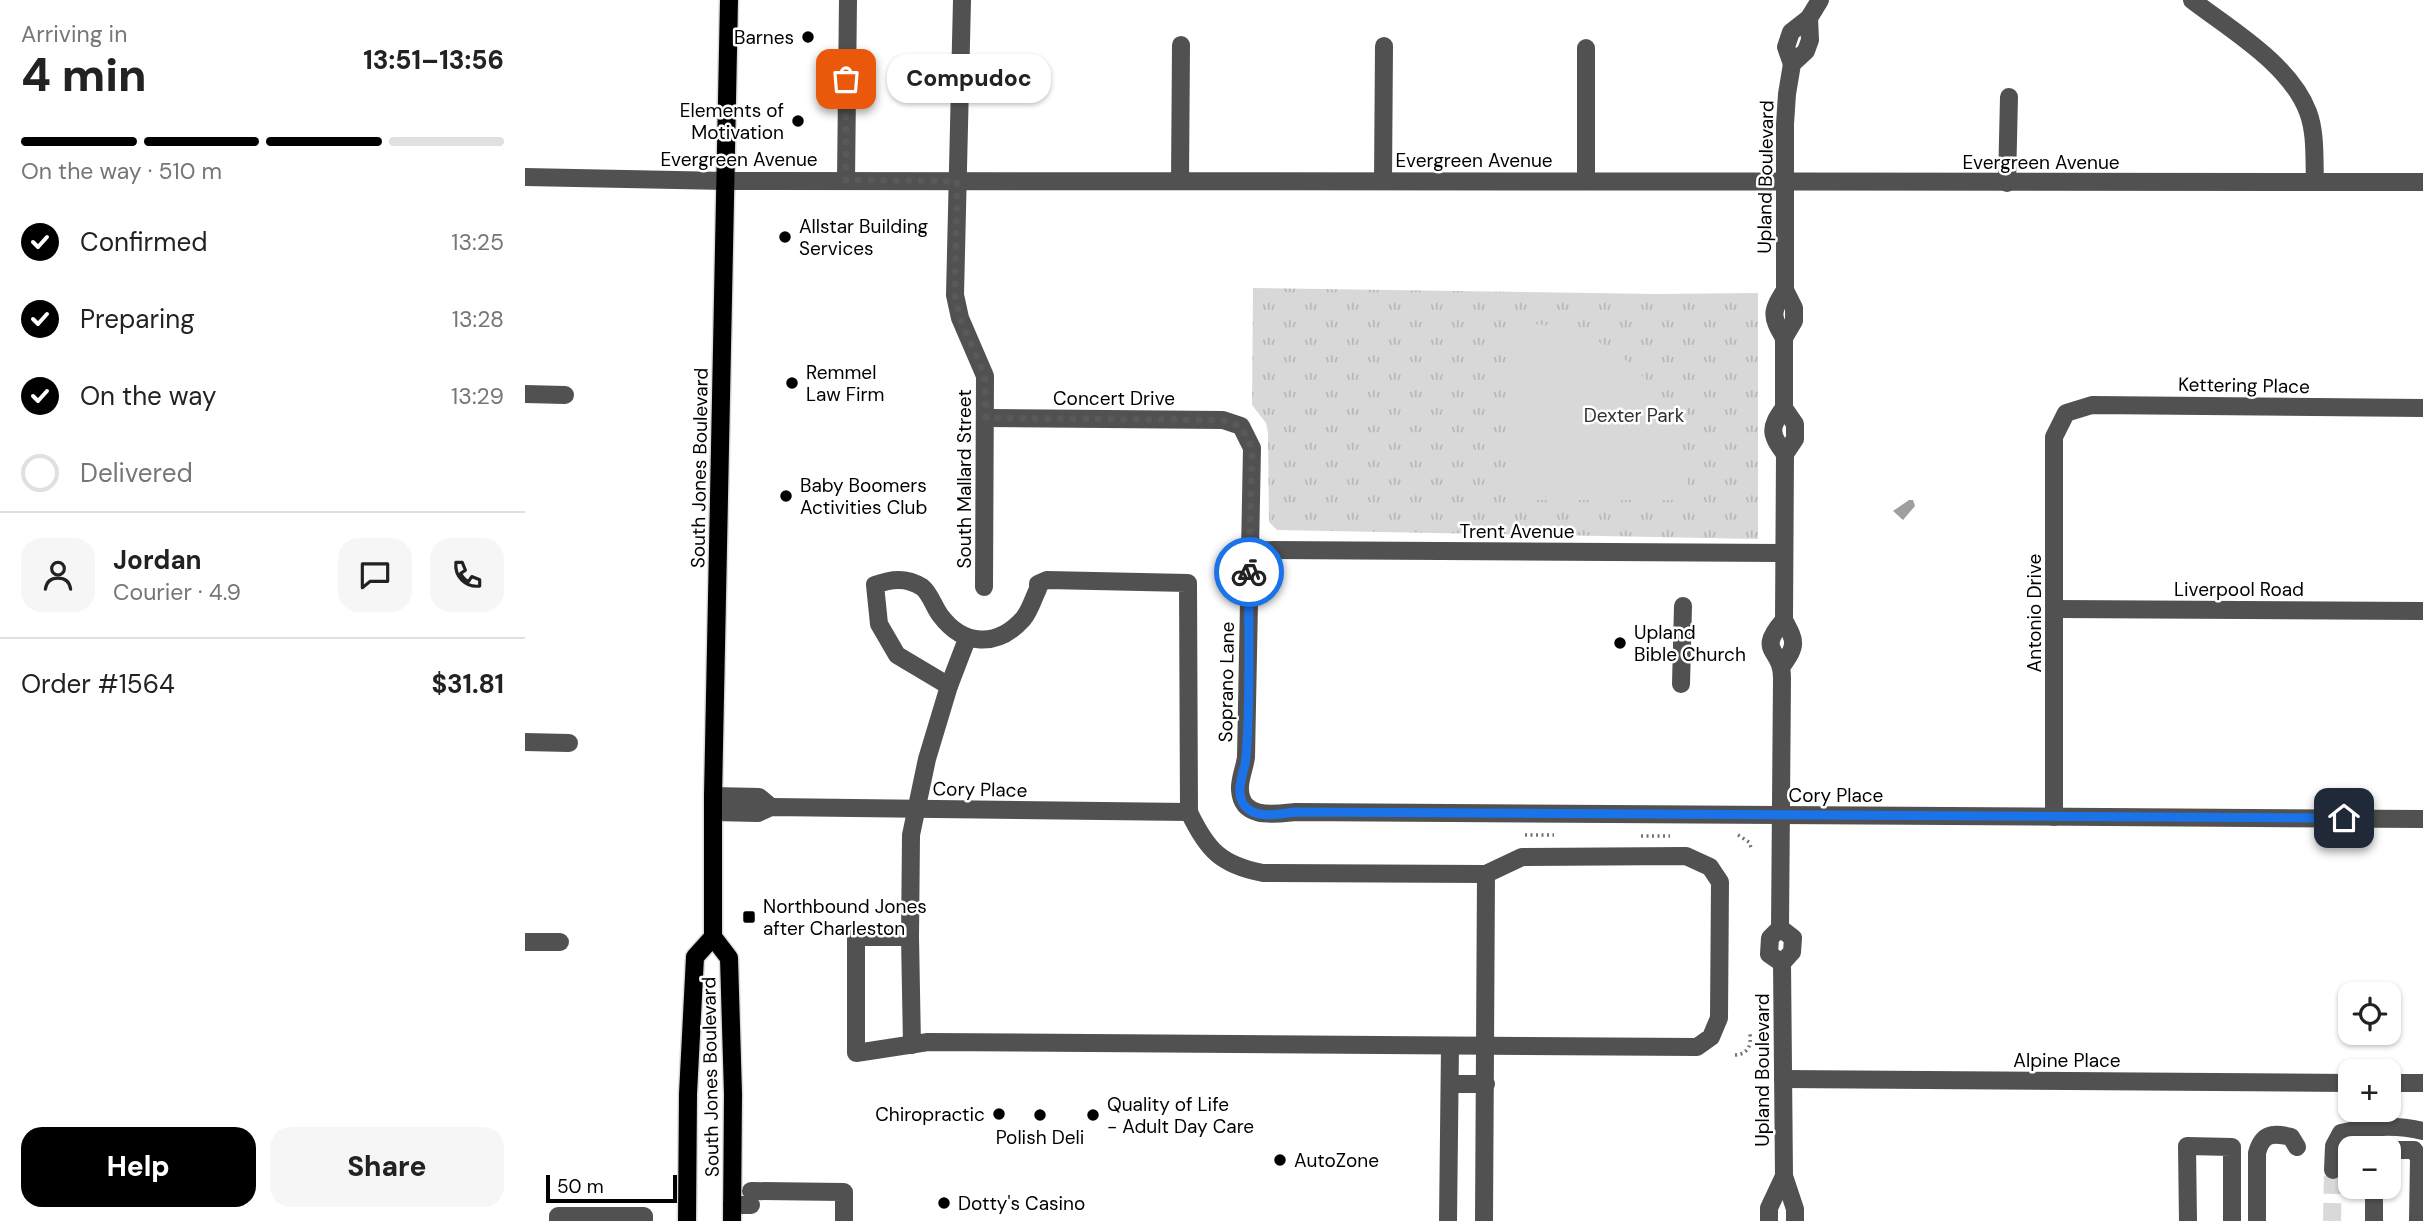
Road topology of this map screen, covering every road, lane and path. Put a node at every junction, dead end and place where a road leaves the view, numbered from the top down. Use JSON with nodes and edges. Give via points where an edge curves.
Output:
{"nodes":[{"id":1,"x":729,"y":0,"type":"edge"},
{"id":2,"x":848,"y":0,"type":"edge"},
{"id":3,"x":962,"y":0,"type":"edge"},
{"id":4,"x":1820,"y":0,"type":"edge"},
{"id":5,"x":2192,"y":0,"type":"edge"},
{"id":6,"x":1181,"y":45,"type":"dead end"},
{"id":7,"x":1384,"y":46,"type":"dead end"},
{"id":8,"x":1586,"y":48,"type":"dead end"},
{"id":9,"x":2009,"y":97,"type":"dead end"},
{"id":10,"x":525,"y":177,"type":"edge"},
{"id":11,"x":846,"y":180,"type":"junction"},
{"id":12,"x":726,"y":181,"type":"junction"},
{"id":13,"x":957,"y":181,"type":"junction"},
{"id":14,"x":1180,"y":181,"type":"junction"},
{"id":15,"x":1383,"y":181,"type":"junction"},
{"id":16,"x":1586,"y":181,"type":"junction"},
{"id":17,"x":2315,"y":182,"type":"junction"},
{"id":18,"x":2423,"y":182,"type":"edge"},
{"id":19,"x":1785,"y":183,"type":"junction"},
{"id":20,"x":2007,"y":183,"type":"junction"},
{"id":21,"x":525,"y":394,"type":"edge"},
{"id":22,"x":565,"y":395,"type":"dead end"},
{"id":23,"x":2423,"y":408,"type":"edge"},
{"id":24,"x":2066,"y":413,"type":"joint"},
{"id":25,"x":986,"y":418,"type":"junction"},
{"id":26,"x":1241,"y":426,"type":"joint"},
{"id":27,"x":1249,"y":550,"type":"junction"},
{"id":28,"x":1784,"y":554,"type":"junction"},
{"id":29,"x":984,"y":587,"type":"dead end"},
{"id":30,"x":1683,"y":606,"type":"dead end"},
{"id":31,"x":2055,"y":609,"type":"junction"},
{"id":32,"x":2423,"y":611,"type":"edge"},
{"id":33,"x":967,"y":639,"type":"junction"},
{"id":34,"x":1681,"y":684,"type":"dead end"},
{"id":35,"x":949,"y":686,"type":"junction"},
{"id":36,"x":525,"y":743,"type":"edge"},
{"id":37,"x":569,"y":743,"type":"dead end"},
{"id":38,"x":713,"y":804,"type":"junction"},
{"id":39,"x":917,"y":809,"type":"junction"},
{"id":40,"x":1251,"y":810,"type":"joint"},
{"id":41,"x":1189,"y":812,"type":"junction"},
{"id":42,"x":1782,"y":815,"type":"junction"},
{"id":43,"x":2054,"y":817,"type":"junction"},
{"id":44,"x":2423,"y":819,"type":"edge"},
{"id":45,"x":1525,"y":835,"type":"dead end"},
{"id":46,"x":1554,"y":835,"type":"dead end"},
{"id":47,"x":1738,"y":835,"type":"dead end"},
{"id":48,"x":1641,"y":836,"type":"dead end"},
{"id":49,"x":1670,"y":836,"type":"dead end"},
{"id":50,"x":1752,"y":850,"type":"dead end"},
{"id":51,"x":1486,"y":874,"type":"junction"},
{"id":52,"x":713,"y":937,"type":"junction"},
{"id":53,"x":909,"y":937,"type":"junction"},
{"id":54,"x":525,"y":942,"type":"edge"},
{"id":55,"x":560,"y":942,"type":"dead end"},
{"id":56,"x":1750,"y":1034,"type":"dead end"},
{"id":57,"x":912,"y":1045,"type":"junction"},
{"id":58,"x":1450,"y":1046,"type":"junction"},
{"id":59,"x":1485,"y":1047,"type":"junction"},
{"id":60,"x":1735,"y":1055,"type":"dead end"},
{"id":61,"x":1783,"y":1079,"type":"junction"},
{"id":62,"x":2338,"y":1083,"type":"edge"},
{"id":63,"x":2401,"y":1083,"type":"edge"},
{"id":64,"x":2423,"y":1083,"type":"edge"},
{"id":65,"x":1450,"y":1084,"type":"junction"},
{"id":66,"x":1486,"y":1084,"type":"junction"},
{"id":67,"x":2423,"y":1131,"type":"edge"},
{"id":68,"x":2297,"y":1147,"type":"dead end"},
{"id":69,"x":2401,"y":1150,"type":"edge"},
{"id":70,"x":2333,"y":1170,"type":"tunnel mouth"},
{"id":71,"x":1784,"y":1176,"type":"junction"},
{"id":72,"x":2374,"y":1199,"type":"edge"},
{"id":73,"x":732,"y":1213,"type":"edge"},
{"id":74,"x":606,"y":1218,"type":"edge"},
{"id":75,"x":570,"y":1219,"type":"edge"},
{"id":76,"x":644,"y":1221,"type":"edge"},
{"id":77,"x":687,"y":1221,"type":"edge"},
{"id":78,"x":843,"y":1221,"type":"edge"},
{"id":79,"x":1448,"y":1221,"type":"edge"},
{"id":80,"x":1484,"y":1221,"type":"edge"},
{"id":81,"x":1769,"y":1221,"type":"edge"},
{"id":82,"x":1795,"y":1221,"type":"edge"},
{"id":83,"x":2188,"y":1221,"type":"edge"},
{"id":84,"x":2232,"y":1221,"type":"edge"},
{"id":85,"x":2257,"y":1221,"type":"edge"},
{"id":86,"x":2374,"y":1221,"type":"edge"},
{"id":87,"x":2419,"y":1221,"type":"edge"}],
"edges":[{"from":1,"to":12,"type":"main road","name":"South Jones Boulevard"},
{"from":2,"to":11,"type":"street"},
{"from":3,"to":13,"type":"street","name":"South Mallard Street"},
{"from":4,"to":19,"type":"street","name":"Upland Boulevard","via":[[1809,18],[1791,32],[1786,47],[1792,64],[1784,124]]},
{"from":5,"to":17,"type":"street","via":[[2293,84],[2308,112]]},
{"from":6,"to":14,"type":"street"},
{"from":7,"to":15,"type":"street"},
{"from":8,"to":16,"type":"street"},
{"from":9,"to":20,"type":"street"},
{"from":10,"to":12,"type":"street","name":"Evergreen Avenue"},
{"from":11,"to":12,"type":"street","name":"Evergreen Avenue"},
{"from":11,"to":13,"type":"street","name":"Evergreen Avenue"},
{"from":12,"to":38,"type":"main road","name":"South Jones Boulevard"},
{"from":13,"to":14,"type":"street","name":"Evergreen Avenue"},
{"from":13,"to":25,"type":"street","name":"South Mallard Street","via":[[955,295],[985,376]]},
{"from":14,"to":15,"type":"street","name":"Evergreen Avenue"},
{"from":15,"to":16,"type":"street","name":"Evergreen Avenue"},
{"from":16,"to":19,"type":"street","name":"Evergreen Avenue"},
{"from":17,"to":18,"type":"street","name":"Evergreen Avenue"},
{"from":17,"to":20,"type":"street","name":"Evergreen Avenue"},
{"from":19,"to":20,"type":"street","name":"Evergreen Avenue"},
{"from":19,"to":28,"type":"street","name":"Upland Boulevard","via":[[1785,290],[1774,308],[1774,321],[1784,338],[1784,408],[1795,424],[1795,439],[1784,454]]},
{"from":21,"to":22,"type":"street"},
{"from":23,"to":24,"type":"street","name":"Kettering Place","via":[[2092,405]]},
{"from":24,"to":31,"type":"street","name":"Antonio Drive","via":[[2054,437]]},
{"from":25,"to":26,"type":"street","name":"Concert Drive","via":[[1223,420]]},
{"from":25,"to":29,"type":"street","name":"South Mallard Street"},
{"from":26,"to":27,"type":"street","name":"Soprano Lane","via":[[1252,448]]},
{"from":27,"to":28,"type":"street","name":"Trent Avenue"},
{"from":27,"to":40,"type":"street","name":"Soprano Lane","via":[[1246,757],[1240,791],[1244,805]]},
{"from":28,"to":42,"type":"street","name":"Upland Boulevard","via":[[1784,620],[1793,637],[1793,650],[1782,666]]},
{"from":30,"to":34,"type":"street"},
{"from":31,"to":32,"type":"street","name":"Liverpool Road"},
{"from":31,"to":43,"type":"street","name":"Antonio Drive"},
{"from":33,"to":35,"type":"street"},
{"from":33,"to":35,"type":"street","via":[[940,615],[924,589],[891,579],[875,585],[879,624],[897,655]]},
{"from":33,"to":41,"type":"street","via":[[1004,635],[1024,618],[1038,584],[1047,580],[1188,583]]},
{"from":35,"to":39,"type":"street"},
{"from":36,"to":37,"type":"street"},
{"from":38,"to":39,"type":"street","name":"Cory Place","via":[[759,797],[771,807]]},
{"from":38,"to":52,"type":"main road","name":"South Jones Boulevard"},
{"from":39,"to":41,"type":"street","name":"Cory Place"},
{"from":39,"to":53,"type":"street","via":[[911,835]]},
{"from":40,"to":42,"type":"street","name":"Cory Place","via":[[1272,816],[1295,812]]},
{"from":41,"to":51,"type":"street","via":[[1202,839],[1220,858],[1263,873]]},
{"from":42,"to":43,"type":"street","name":"Cory Place"},
{"from":42,"to":61,"type":"street","name":"Upland Boulevard","via":[[1780,928],[1770,938],[1769,954],[1782,963]]},
{"from":43,"to":44,"type":"street","name":"Cory Place"},
{"from":45,"to":46,"type":"path"},
{"from":47,"to":50,"type":"path"},
{"from":48,"to":49,"type":"path"},
{"from":51,"to":59,"type":"street"},
{"from":51,"to":59,"type":"street","via":[[1522,858],[1686,856],[1710,867],[1720,882],[1719,1018],[1711,1037],[1697,1047]]},
{"from":52,"to":73,"type":"main road","name":"South Jones Boulevard","via":[[729,958]]},
{"from":52,"to":77,"type":"main road","name":"South Jones Boulevard","via":[[695,957]]},
{"from":53,"to":57,"type":"street"},
{"from":53,"to":57,"type":"street","via":[[856,937],[856,1054]]},
{"from":54,"to":55,"type":"street"},
{"from":56,"to":60,"type":"path","via":[[1750,1047]]},
{"from":57,"to":58,"type":"street"},
{"from":58,"to":59,"type":"street"},
{"from":58,"to":65,"type":"street"},
{"from":59,"to":66,"type":"street"},
{"from":61,"to":62,"type":"street","name":"Alpine Place"},
{"from":61,"to":71,"type":"street","name":"Upland Boulevard"},
{"from":63,"to":64,"type":"street"},
{"from":65,"to":66,"type":"street"},
{"from":65,"to":79,"type":"street"},
{"from":66,"to":80,"type":"street"},
{"from":67,"to":70,"type":"street","via":[[2383,1127],[2341,1133],[2334,1146]]},
{"from":68,"to":85,"type":"street","via":[[2291,1137],[2276,1133],[2260,1143]]},
{"from":69,"to":87,"type":"street","via":[[2414,1150],[2419,1158]]},
{"from":71,"to":81,"type":"street","name":"Upland Boulevard","via":[[1769,1208]]},
{"from":71,"to":82,"type":"street","name":"Upland Boulevard"},
{"from":72,"to":86,"type":"street"},
{"from":73,"to":78,"type":"street","via":[[751,1198],[844,1192]]},
{"from":74,"to":75,"type":"street"},
{"from":74,"to":76,"type":"street","via":[[644,1216]]},
{"from":83,"to":84,"type":"street","via":[[2187,1146],[2232,1147]]}]}
